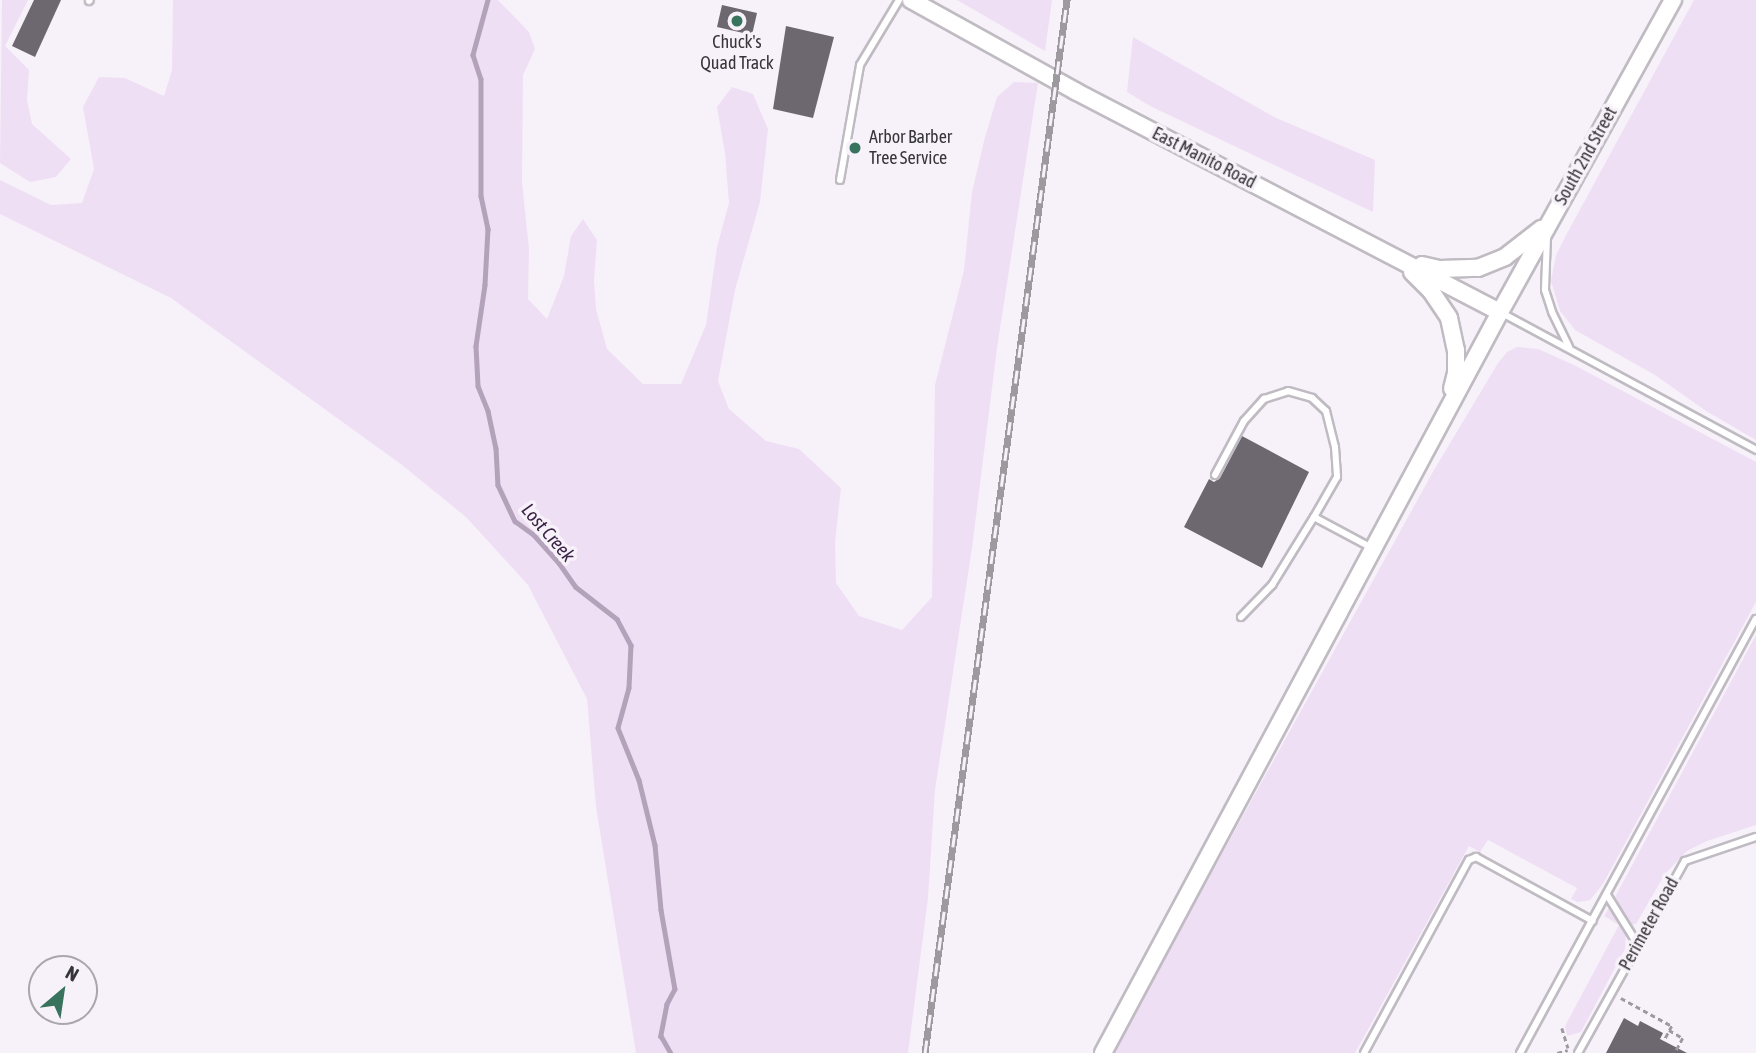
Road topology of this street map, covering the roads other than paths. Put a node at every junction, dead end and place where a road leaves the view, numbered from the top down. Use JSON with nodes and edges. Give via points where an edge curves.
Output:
{"nodes":[{"id":1,"x":899,"y":0,"type":"edge"},
{"id":2,"x":911,"y":0,"type":"edge"},
{"id":3,"x":1673,"y":0,"type":"edge"},
{"id":4,"x":840,"y":180,"type":"dead end"},
{"id":5,"x":1548,"y":223,"type":"junction"},
{"id":6,"x":1397,"y":259,"type":"junction"},
{"id":7,"x":1500,"y":312,"type":"junction"},
{"id":8,"x":1570,"y":349,"type":"junction"},
{"id":9,"x":1445,"y":416,"type":"junction"},
{"id":10,"x":1756,"y":450,"type":"edge"},
{"id":11,"x":1214,"y":475,"type":"dead end"},
{"id":12,"x":1314,"y":517,"type":"junction"},
{"id":13,"x":1373,"y":549,"type":"junction"},
{"id":14,"x":1241,"y":617,"type":"dead end"},
{"id":15,"x":1756,"y":619,"type":"edge"},
{"id":16,"x":1756,"y":836,"type":"edge"},
{"id":17,"x":1608,"y":895,"type":"junction"},
{"id":18,"x":1593,"y":921,"type":"junction"},
{"id":19,"x":1637,"y":945,"type":"junction"},
{"id":20,"x":1572,"y":1051,"type":"edge"},
{"id":21,"x":1102,"y":1053,"type":"edge"},
{"id":22,"x":1364,"y":1053,"type":"edge"},
{"id":23,"x":1520,"y":1053,"type":"edge"}],
"edges":[{"from":1,"to":4,"type":"lane","via":[[860,65]]},
{"from":2,"to":6,"type":"main road","name":"East Manito Road"},
{"from":3,"to":5,"type":"main road","name":"South 2nd Street"},
{"from":5,"to":6,"type":"main road","via":[[1506,257],[1478,268],[1440,269]]},
{"from":5,"to":7,"type":"main road","name":"South 2nd Street"},
{"from":5,"to":8,"type":"lane","via":[[1545,290]]},
{"from":6,"to":7,"type":"main road","name":"East Manito Road"},
{"from":6,"to":9,"type":"main road","via":[[1431,291],[1449,318],[1456,373]]},
{"from":7,"to":8,"type":"lane"},
{"from":7,"to":9,"type":"main road","name":"South 2nd Street"},
{"from":8,"to":10,"type":"lane"},
{"from":9,"to":13,"type":"main road"},
{"from":11,"to":12,"type":"lane","via":[[1244,421],[1264,399],[1288,391],[1312,398],[1326,411],[1337,477]]},
{"from":12,"to":13,"type":"lane"},
{"from":12,"to":14,"type":"lane","via":[[1272,585]]},
{"from":13,"to":21,"type":"main road"},
{"from":15,"to":17,"type":"lane"},
{"from":16,"to":19,"type":"lane","name":"Perimeter Road","via":[[1685,861]]},
{"from":17,"to":18,"type":"lane"},
{"from":17,"to":19,"type":"lane"},
{"from":18,"to":22,"type":"lane","via":[[1476,858],[1469,860]]},
{"from":18,"to":23,"type":"lane"},
{"from":19,"to":20,"type":"lane","name":"Perimeter Road"}]}
